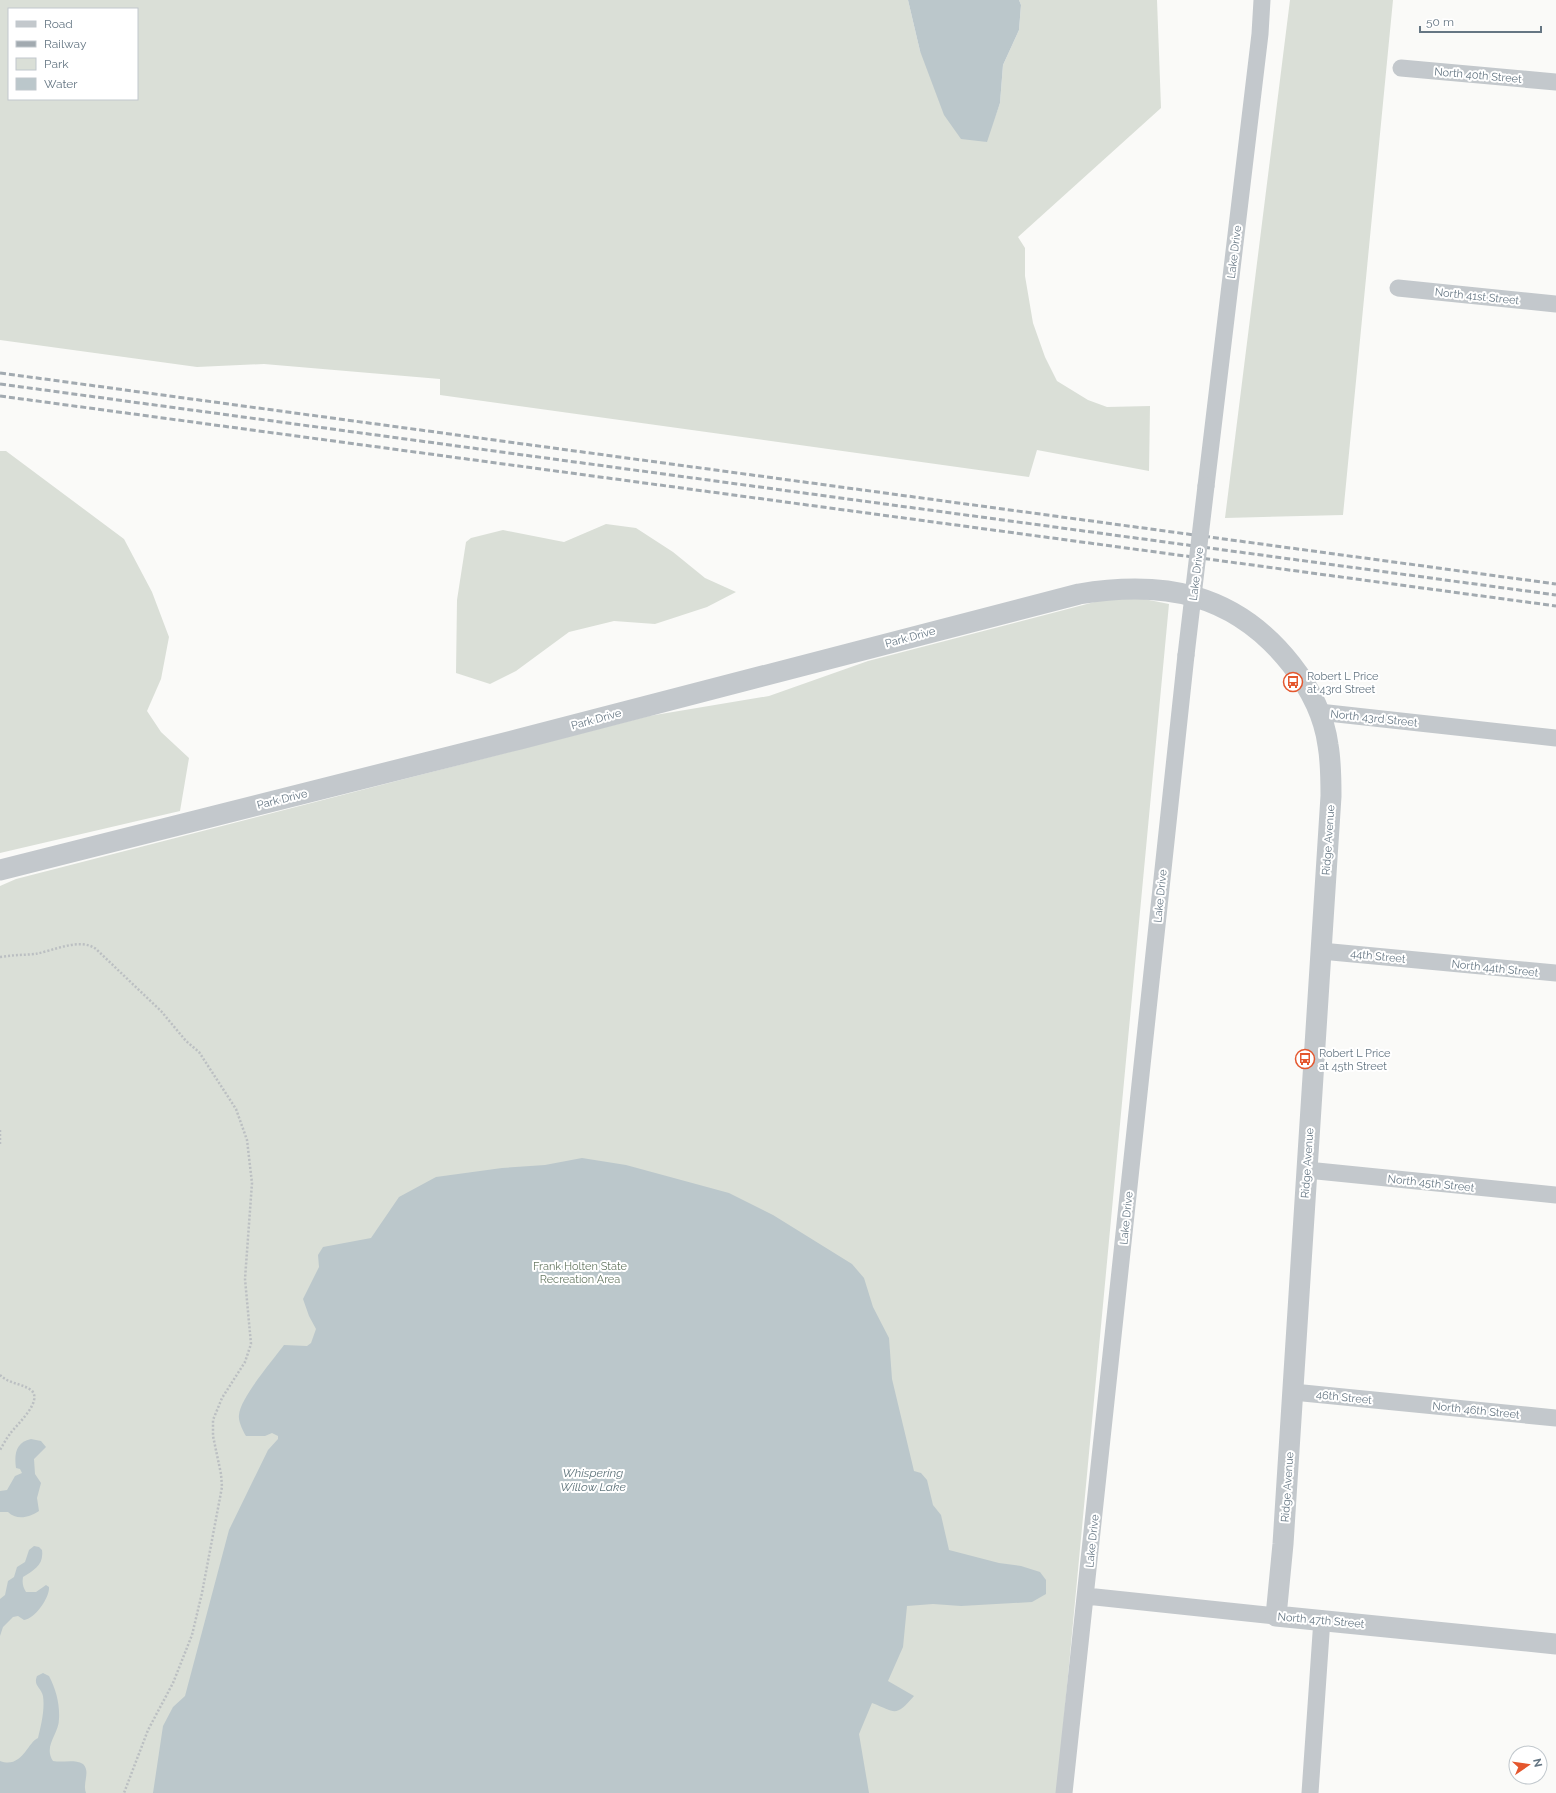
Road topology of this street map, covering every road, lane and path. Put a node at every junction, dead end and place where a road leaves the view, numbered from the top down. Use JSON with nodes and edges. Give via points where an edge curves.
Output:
{"nodes":[{"id":1,"x":1262,"y":0,"type":"edge"},
{"id":2,"x":1401,"y":68,"type":"dead end"},
{"id":3,"x":1556,"y":82,"type":"edge"},
{"id":4,"x":1398,"y":288,"type":"dead end"},
{"id":5,"x":1556,"y":304,"type":"edge"},
{"id":6,"x":1194,"y":597,"type":"joint"},
{"id":7,"x":1319,"y":712,"type":"junction"},
{"id":8,"x":1556,"y":738,"type":"edge"},
{"id":9,"x":0,"y":870,"type":"edge"},
{"id":10,"x":1321,"y":951,"type":"junction"},
{"id":11,"x":0,"y":957,"type":"edge"},
{"id":12,"x":1435,"y":962,"type":"joint"},
{"id":13,"x":1556,"y":973,"type":"edge"},
{"id":14,"x":0,"y":1130,"type":"edge"},
{"id":15,"x":0,"y":1144,"type":"edge"},
{"id":16,"x":1307,"y":1170,"type":"junction"},
{"id":17,"x":1556,"y":1195,"type":"edge"},
{"id":18,"x":0,"y":1375,"type":"edge"},
{"id":19,"x":1293,"y":1392,"type":"junction"},
{"id":20,"x":1396,"y":1402,"type":"joint"},
{"id":21,"x":1556,"y":1418,"type":"edge"},
{"id":22,"x":0,"y":1450,"type":"edge"},
{"id":23,"x":1086,"y":1596,"type":"junction"},
{"id":24,"x":1276,"y":1616,"type":"junction"},
{"id":25,"x":1322,"y":1619,"type":"junction"},
{"id":26,"x":1556,"y":1644,"type":"edge"},
{"id":27,"x":124,"y":1793,"type":"edge"},
{"id":28,"x":1064,"y":1793,"type":"edge"},
{"id":29,"x":1310,"y":1793,"type":"edge"}],
"edges":[{"from":1,"to":23,"type":"street","name":"Lake Drive","bridge":true,"via":[[1186,655]]},
{"from":2,"to":3,"type":"street","name":"North 40th Street"},
{"from":4,"to":5,"type":"street","name":"North 41st Street"},
{"from":6,"to":7,"type":"street","name":"North 43rd Street","via":[[1236,614],[1269,639],[1298,673]]},
{"from":6,"to":9,"type":"street","name":"Park Drive","via":[[1160,590],[1124,588],[1043,602],[512,741]]},
{"from":7,"to":8,"type":"street","name":"North 43rd Street"},
{"from":7,"to":10,"type":"street","name":"Ridge Avenue","via":[[1328,745],[1331,796]]},
{"from":10,"to":12,"type":"street","name":"44th Street"},
{"from":10,"to":16,"type":"street","name":"Ridge Avenue"},
{"from":11,"to":27,"type":"path","via":[[37,954],[77,945],[88,945],[96,949],[161,1011],[203,1057],[240,1116],[251,1162],[252,1193],[245,1279],[251,1344],[245,1362],[222,1398],[213,1420],[213,1436],[222,1487],[202,1593],[184,1658],[148,1730]]},
{"from":12,"to":13,"type":"street","name":"North 44th Street"},
{"from":14,"to":15,"type":"path"},
{"from":16,"to":17,"type":"street","name":"North 45th Street"},
{"from":16,"to":19,"type":"street","name":"Ridge Avenue"},
{"from":18,"to":22,"type":"path","via":[[6,1381],[29,1389],[35,1398],[32,1407],[10,1433]]},
{"from":19,"to":20,"type":"street","name":"46th Street"},
{"from":19,"to":24,"type":"street","name":"Ridge Avenue"},
{"from":20,"to":21,"type":"street","name":"North 46th Street"},
{"from":23,"to":24,"type":"street","name":"North 47th Street"},
{"from":23,"to":28,"type":"street","name":"Lake Drive"},
{"from":24,"to":25,"type":"street","name":"North 47th Street"},
{"from":25,"to":26,"type":"street","name":"North 47th Street"},
{"from":25,"to":29,"type":"street"}]}
